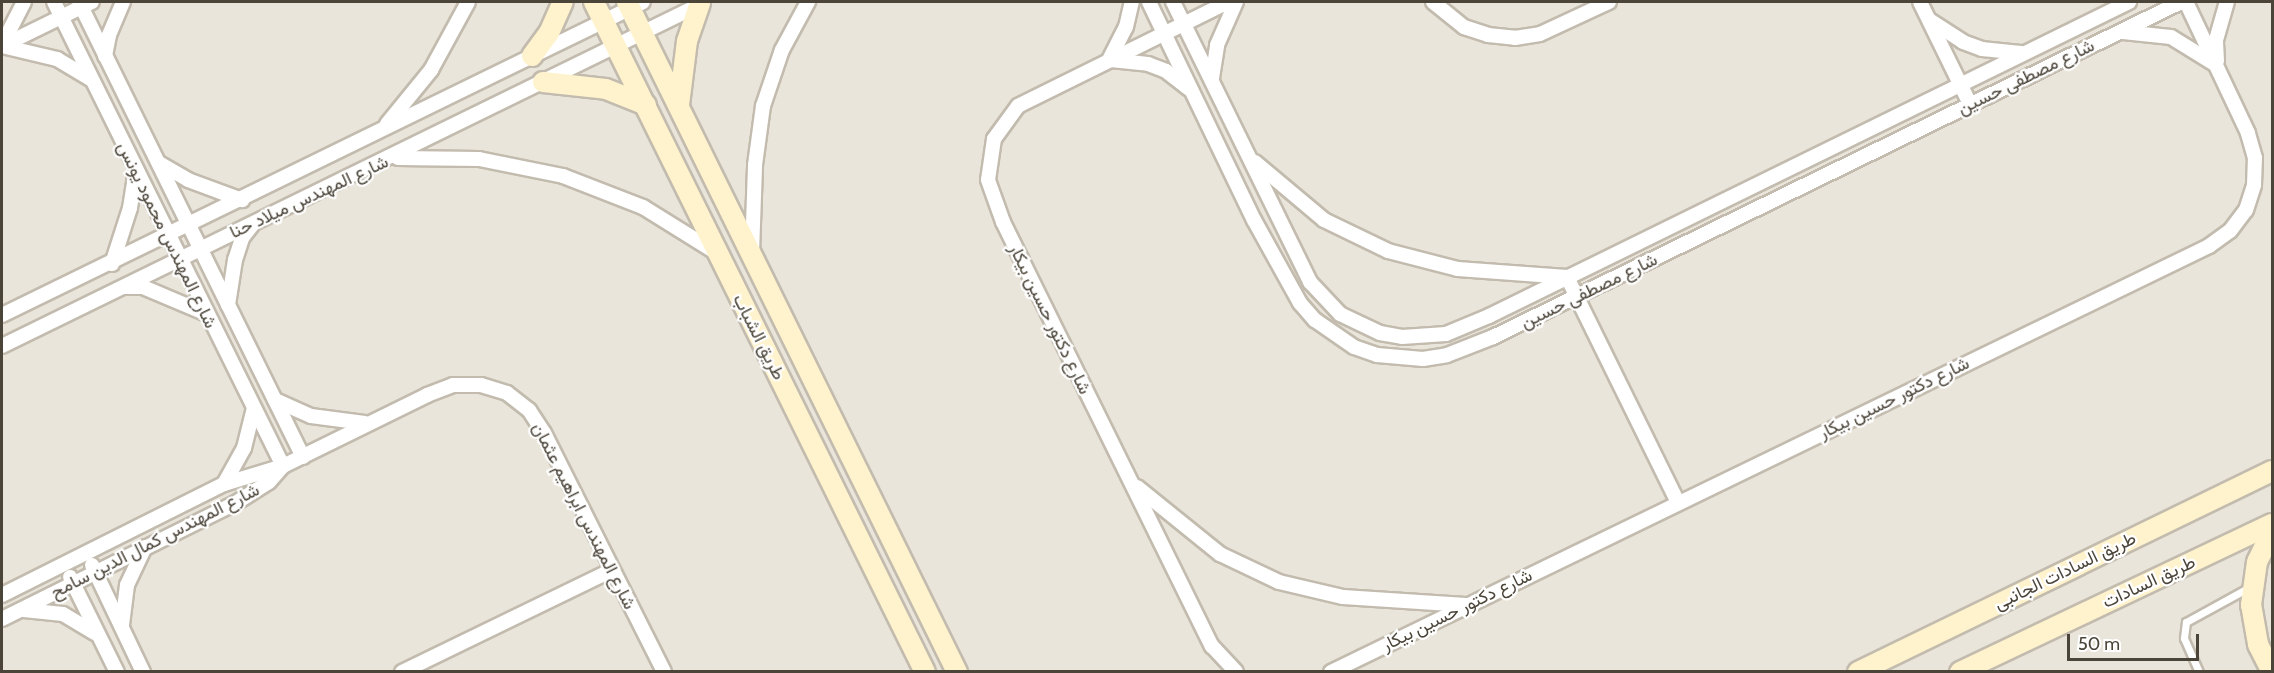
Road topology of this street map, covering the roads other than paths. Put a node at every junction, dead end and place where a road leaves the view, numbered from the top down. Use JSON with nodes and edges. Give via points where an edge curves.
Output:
{"nodes":[{"id":1,"x":24,"y":2,"type":"edge"},
{"id":2,"x":54,"y":2,"type":"edge"},
{"id":3,"x":123,"y":2,"type":"edge"},
{"id":4,"x":468,"y":2,"type":"edge"},
{"id":5,"x":563,"y":2,"type":"edge"},
{"id":6,"x":594,"y":2,"type":"edge"},
{"id":7,"x":808,"y":2,"type":"edge"},
{"id":8,"x":1132,"y":2,"type":"edge"},
{"id":9,"x":1149,"y":2,"type":"edge"},
{"id":10,"x":1173,"y":2,"type":"edge"},
{"id":11,"x":1228,"y":2,"type":"edge"},
{"id":12,"x":1236,"y":2,"type":"edge"},
{"id":13,"x":1433,"y":2,"type":"edge"},
{"id":14,"x":1609,"y":2,"type":"edge"},
{"id":15,"x":1920,"y":2,"type":"edge"},
{"id":16,"x":2128,"y":2,"type":"edge"},
{"id":17,"x":2181,"y":2,"type":"edge"},
{"id":18,"x":2186,"y":2,"type":"edge"},
{"id":19,"x":2227,"y":2,"type":"edge"},
{"id":20,"x":84,"y":3,"type":"edge"},
{"id":21,"x":703,"y":3,"type":"edge"},
{"id":22,"x":633,"y":4,"type":"edge"},
{"id":23,"x":2111,"y":7,"type":"edge"},
{"id":24,"x":62,"y":16,"type":"junction"},
{"id":25,"x":1929,"y":19,"type":"junction"},
{"id":26,"x":604,"y":21,"type":"junction"},
{"id":27,"x":1184,"y":24,"type":"junction"},
{"id":28,"x":642,"y":32,"type":"junction"},
{"id":29,"x":2117,"y":32,"type":"junction"},
{"id":30,"x":1165,"y":33,"type":"junction"},
{"id":31,"x":616,"y":45,"type":"junction"},
{"id":32,"x":2,"y":46,"type":"edge"},
{"id":33,"x":2023,"y":53,"type":"junction"},
{"id":34,"x":105,"y":56,"type":"junction"},
{"id":35,"x":532,"y":56,"type":"junction"},
{"id":36,"x":1109,"y":60,"type":"junction"},
{"id":37,"x":2217,"y":66,"type":"junction"},
{"id":38,"x":90,"y":79,"type":"junction"},
{"id":39,"x":1212,"y":80,"type":"junction"},
{"id":40,"x":543,"y":82,"type":"junction"},
{"id":41,"x":1960,"y":84,"type":"junction"},
{"id":42,"x":1195,"y":96,"type":"junction"},
{"id":43,"x":1970,"y":104,"type":"junction"},
{"id":44,"x":646,"y":105,"type":"junction"},
{"id":45,"x":679,"y":105,"type":"junction"},
{"id":46,"x":380,"y":132,"type":"junction"},
{"id":47,"x":1249,"y":156,"type":"junction"},
{"id":48,"x":393,"y":158,"type":"junction"},
{"id":49,"x":158,"y":162,"type":"junction"},
{"id":50,"x":136,"y":172,"type":"junction"},
{"id":51,"x":242,"y":200,"type":"junction"},
{"id":52,"x":254,"y":223,"type":"junction"},
{"id":53,"x":189,"y":226,"type":"junction"},
{"id":54,"x":169,"y":236,"type":"junction"},
{"id":55,"x":201,"y":249,"type":"junction"},
{"id":56,"x":717,"y":253,"type":"junction"},
{"id":57,"x":752,"y":255,"type":"junction"},
{"id":58,"x":180,"y":259,"type":"junction"},
{"id":59,"x":112,"y":264,"type":"junction"},
{"id":60,"x":1567,"y":277,"type":"junction"},
{"id":61,"x":123,"y":287,"type":"junction"},
{"id":62,"x":1577,"y":297,"type":"junction"},
{"id":63,"x":228,"y":305,"type":"junction"},
{"id":64,"x":207,"y":314,"type":"junction"},
{"id":65,"x":2,"y":315,"type":"edge"},
{"id":66,"x":2,"y":346,"type":"edge"},
{"id":67,"x":275,"y":400,"type":"junction"},
{"id":68,"x":254,"y":408,"type":"junction"},
{"id":69,"x":370,"y":423,"type":"junction"},
{"id":70,"x":303,"y":457,"type":"junction"},
{"id":71,"x":283,"y":466,"type":"junction"},
{"id":72,"x":2272,"y":471,"type":"edge"},
{"id":73,"x":1131,"y":481,"type":"junction"},
{"id":74,"x":224,"y":484,"type":"junction"},
{"id":75,"x":1678,"y":503,"type":"junction"},
{"id":76,"x":2272,"y":524,"type":"edge"},
{"id":77,"x":2272,"y":531,"type":"edge"},
{"id":78,"x":145,"y":547,"type":"junction"},
{"id":79,"x":86,"y":553,"type":"junction"},
{"id":80,"x":64,"y":564,"type":"junction"},
{"id":81,"x":612,"y":570,"type":"junction"},
{"id":82,"x":95,"y":572,"type":"junction"},
{"id":83,"x":73,"y":583,"type":"junction"},
{"id":84,"x":2252,"y":585,"type":"junction"},
{"id":85,"x":2,"y":595,"type":"edge"},
{"id":86,"x":1468,"y":605,"type":"junction"},
{"id":87,"x":19,"y":610,"type":"junction"},
{"id":88,"x":2,"y":619,"type":"edge"},
{"id":89,"x":121,"y":627,"type":"junction"},
{"id":90,"x":99,"y":636,"type":"junction"},
{"id":91,"x":1864,"y":669,"type":"edge"},
{"id":92,"x":117,"y":672,"type":"edge"},
{"id":93,"x":143,"y":672,"type":"edge"},
{"id":94,"x":402,"y":672,"type":"edge"},
{"id":95,"x":664,"y":672,"type":"edge"},
{"id":96,"x":925,"y":672,"type":"edge"},
{"id":97,"x":957,"y":672,"type":"edge"},
{"id":98,"x":1236,"y":672,"type":"edge"},
{"id":99,"x":1331,"y":672,"type":"edge"},
{"id":100,"x":1889,"y":672,"type":"edge"},
{"id":101,"x":1960,"y":672,"type":"edge"},
{"id":102,"x":2199,"y":672,"type":"edge"},
{"id":103,"x":2272,"y":672,"type":"edge"}],
"edges":[{"from":1,"to":32,"type":"street"},
{"from":2,"to":24,"type":"street","name":"شارع المهندس محمود يونس"},
{"from":3,"to":34,"type":"street","via":[[109,34]]},
{"from":4,"to":46,"type":"street","via":[[431,70]]},
{"from":5,"to":35,"type":"main road","via":[[549,33]]},
{"from":6,"to":26,"type":"main road","name":"طريق الشباب"},
{"from":7,"to":57,"type":"street","via":[[782,50],[763,106],[754,165]]},
{"from":8,"to":36,"type":"street","via":[[1126,27]]},
{"from":9,"to":30,"type":"street","name":"شارع مصطفى حسين"},
{"from":10,"to":27,"type":"street","name":"شارع مصطفى حسين"},
{"from":11,"to":27,"type":"street","name":"شارع دكتور حسين بيكار"},
{"from":12,"to":39,"type":"street","via":[[1217,45]]},
{"from":13,"to":14,"type":"street","via":[[1464,27],[1515,38],[1540,34]]},
{"from":15,"to":25,"type":"street"},
{"from":16,"to":23,"type":"street","name":"شارع مصطفى حسين"},
{"from":17,"to":29,"type":"street","name":"شارع مصطفى حسين"},
{"from":18,"to":37,"type":"street","name":"شارع دكتور حسين بيكار"},
{"from":19,"to":37,"type":"street","via":[[2216,40]]},
{"from":20,"to":24,"type":"street"},
{"from":20,"to":34,"type":"street","name":"شارع المهندس محمود يونس"},
{"from":21,"to":28,"type":"street","name":"شارع المهندس ميلاد حنا"},
{"from":21,"to":45,"type":"main road","via":[[687,41]]},
{"from":22,"to":26,"type":"street","name":"شارع المهندس ميلاد حنا"},
{"from":22,"to":28,"type":"main road","name":"طريق الشباب"},
{"from":23,"to":33,"type":"street","name":"شارع مصطفى حسين"},
{"from":24,"to":32,"type":"street"},
{"from":24,"to":38,"type":"street","name":"شارع المهندس محمود يونس"},
{"from":25,"to":33,"type":"street","via":[[1963,42],[1983,49]]},
{"from":25,"to":41,"type":"street"},
{"from":26,"to":31,"type":"main road","name":"طريق الشباب"},
{"from":26,"to":35,"type":"street","name":"شارع المهندس ميلاد حنا"},
{"from":27,"to":30,"type":"street","name":"شارع دكتور حسين بيكار"},
{"from":27,"to":39,"type":"street","name":"شارع مصطفى حسين"},
{"from":28,"to":31,"type":"street","name":"شارع المهندس ميلاد حنا"},
{"from":28,"to":45,"type":"main road","name":"طريق الشباب"},
{"from":29,"to":37,"type":"street","via":[[2171,37],[2196,49]]},
{"from":29,"to":43,"type":"street","name":"شارع مصطفى حسين"},
{"from":30,"to":36,"type":"street","name":"شارع دكتور حسين بيكار"},
{"from":30,"to":42,"type":"street","name":"شارع مصطفى حسين"},
{"from":31,"to":40,"type":"street","name":"شارع المهندس ميلاد حنا"},
{"from":31,"to":44,"type":"main road","name":"طريق الشباب"},
{"from":32,"to":38,"type":"street","via":[[57,60]]},
{"from":33,"to":41,"type":"street","name":"شارع مصطفى حسين"},
{"from":34,"to":49,"type":"street","name":"شارع المهندس محمود يونس"},
{"from":35,"to":46,"type":"street","name":"شارع المهندس ميلاد حنا"},
{"from":36,"to":42,"type":"street","via":[[1129,60],[1166,71]]},
{"from":36,"to":73,"type":"street","name":"شارع دكتور حسين بيكار","via":[[1018,106],[993,139],[988,180],[1002,222]]},
{"from":37,"to":75,"type":"street","name":"شارع دكتور حسين بيكار","via":[[2248,133],[2255,158],[2246,210],[2230,231],[2209,246]]},
{"from":38,"to":50,"type":"street","name":"شارع المهندس محمود يونس"},
{"from":39,"to":47,"type":"street","name":"شارع مصطفى حسين"},
{"from":40,"to":44,"type":"main road","via":[[586,84]]},
{"from":40,"to":48,"type":"street","name":"شارع المهندس ميلاد حنا"},
{"from":41,"to":43,"type":"street"},
{"from":41,"to":60,"type":"street","name":"شارع مصطفى حسين"},
{"from":42,"to":62,"type":"street","name":"شارع مصطفى حسين","via":[[1289,288],[1315,320],[1354,347],[1400,359],[1446,355]]},
{"from":43,"to":62,"type":"street","name":"شارع مصطفى حسين"},
{"from":44,"to":56,"type":"main road","name":"طريق الشباب"},
{"from":45,"to":57,"type":"main road","name":"طريق الشباب"},
{"from":46,"to":51,"type":"street","name":"شارع المهندس ميلاد حنا"},
{"from":47,"to":60,"type":"street","via":[[1324,219],[1388,251],[1458,268]]},
{"from":47,"to":60,"type":"street","name":"شارع مصطفى حسين","via":[[1310,282],[1340,314],[1370,329],[1402,337],[1446,334]]},
{"from":48,"to":52,"type":"street","name":"شارع المهندس ميلاد حنا"},
{"from":48,"to":56,"type":"street","via":[[479,159],[563,176],[643,207]]},
{"from":49,"to":51,"type":"street","via":[[189,180]]},
{"from":49,"to":53,"type":"street","name":"شارع المهندس محمود يونس"},
{"from":50,"to":54,"type":"street","name":"شارع المهندس محمود يونس"},
{"from":50,"to":59,"type":"street","via":[[130,208]]},
{"from":51,"to":53,"type":"street","name":"شارع المهندس ميلاد حنا"},
{"from":52,"to":55,"type":"street","name":"شارع المهندس ميلاد حنا"},
{"from":52,"to":63,"type":"street","via":[[242,238],[235,260]]},
{"from":53,"to":54,"type":"street","name":"شارع المهندس ميلاد حنا"},
{"from":53,"to":55,"type":"street","name":"شارع المهندس محمود يونس"},
{"from":54,"to":58,"type":"street","name":"شارع المهندس محمود يونس"},
{"from":54,"to":59,"type":"street","name":"شارع المهندس ميلاد حنا"},
{"from":55,"to":58,"type":"street","name":"شارع المهندس ميلاد حنا"},
{"from":55,"to":63,"type":"street","name":"شارع المهندس محمود يونس"},
{"from":56,"to":96,"type":"main road","name":"طريق الشباب"},
{"from":57,"to":97,"type":"main road","name":"طريق الشباب"},
{"from":58,"to":61,"type":"street","name":"شارع المهندس ميلاد حنا"},
{"from":58,"to":64,"type":"street","name":"شارع المهندس محمود يونس"},
{"from":59,"to":65,"type":"street","name":"شارع المهندس ميلاد حنا"},
{"from":60,"to":62,"type":"street"},
{"from":61,"to":64,"type":"street","via":[[142,287]]},
{"from":61,"to":66,"type":"street","name":"شارع المهندس ميلاد حنا"},
{"from":62,"to":75,"type":"street"},
{"from":63,"to":67,"type":"street","name":"شارع المهندس محمود يونس"},
{"from":64,"to":68,"type":"street","name":"شارع المهندس محمود يونس"},
{"from":67,"to":69,"type":"street","via":[[330,421]]},
{"from":67,"to":70,"type":"street","name":"شارع المهندس محمود يونس"},
{"from":68,"to":71,"type":"street","name":"شارع المهندس محمود يونس"},
{"from":68,"to":74,"type":"street","via":[[244,448]]},
{"from":69,"to":70,"type":"street","name":"شارع المهندس ابراهيم عثمان"},
{"from":69,"to":81,"type":"street","name":"شارع المهندس ابراهيم عثمان","via":[[453,385],[481,385],[507,393],[529,410],[544,433]]},
{"from":70,"to":71,"type":"street","name":"شارع المهندس ابراهيم عثمان"},
{"from":71,"to":74,"type":"street","name":"شارع المهندس كمال الدين سامح"},
{"from":71,"to":78,"type":"street","name":"شارع المهندس كمال الدين سامح","via":[[252,494]]},
{"from":72,"to":91,"type":"main road","name":"طريق السادات الجانبى"},
{"from":73,"to":86,"type":"street","via":[[1220,554],[1279,582],[1343,597]]},
{"from":73,"to":98,"type":"street","name":"شارع دكتور حسين بيكار","via":[[1212,646]]},
{"from":74,"to":79,"type":"street","name":"شارع المهندس كمال الدين سامح"},
{"from":75,"to":86,"type":"street","name":"شارع دكتور حسين بيكار"},
{"from":76,"to":101,"type":"main road","name":"طريق السادات"},
{"from":77,"to":84,"type":"main road","via":[[2257,562]]},
{"from":78,"to":82,"type":"street","name":"شارع المهندس كمال الدين سامح"},
{"from":78,"to":89,"type":"street","via":[[128,585]]},
{"from":79,"to":80,"type":"street","name":"شارع المهندس كمال الدين سامح"},
{"from":79,"to":82,"type":"street"},
{"from":80,"to":83,"type":"street"},
{"from":80,"to":85,"type":"street","name":"شارع المهندس كمال الدين سامح"},
{"from":81,"to":94,"type":"street"},
{"from":81,"to":95,"type":"street","name":"شارع المهندس ابراهيم عثمان"},
{"from":82,"to":83,"type":"street","name":"شارع المهندس كمال الدين سامح"},
{"from":82,"to":89,"type":"street"},
{"from":83,"to":87,"type":"street","name":"شارع المهندس كمال الدين سامح"},
{"from":83,"to":90,"type":"street"},
{"from":84,"to":102,"type":"lane","via":[[2186,622],[2184,638]]},
{"from":84,"to":103,"type":"main road","via":[[2254,625]]},
{"from":86,"to":99,"type":"street","name":"شارع دكتور حسين بيكار"},
{"from":87,"to":88,"type":"street","name":"شارع المهندس كمال الدين سامح"},
{"from":87,"to":90,"type":"street","via":[[63,614]]},
{"from":89,"to":93,"type":"street"},
{"from":90,"to":92,"type":"street"},
{"from":91,"to":100,"type":"main road"}]}
